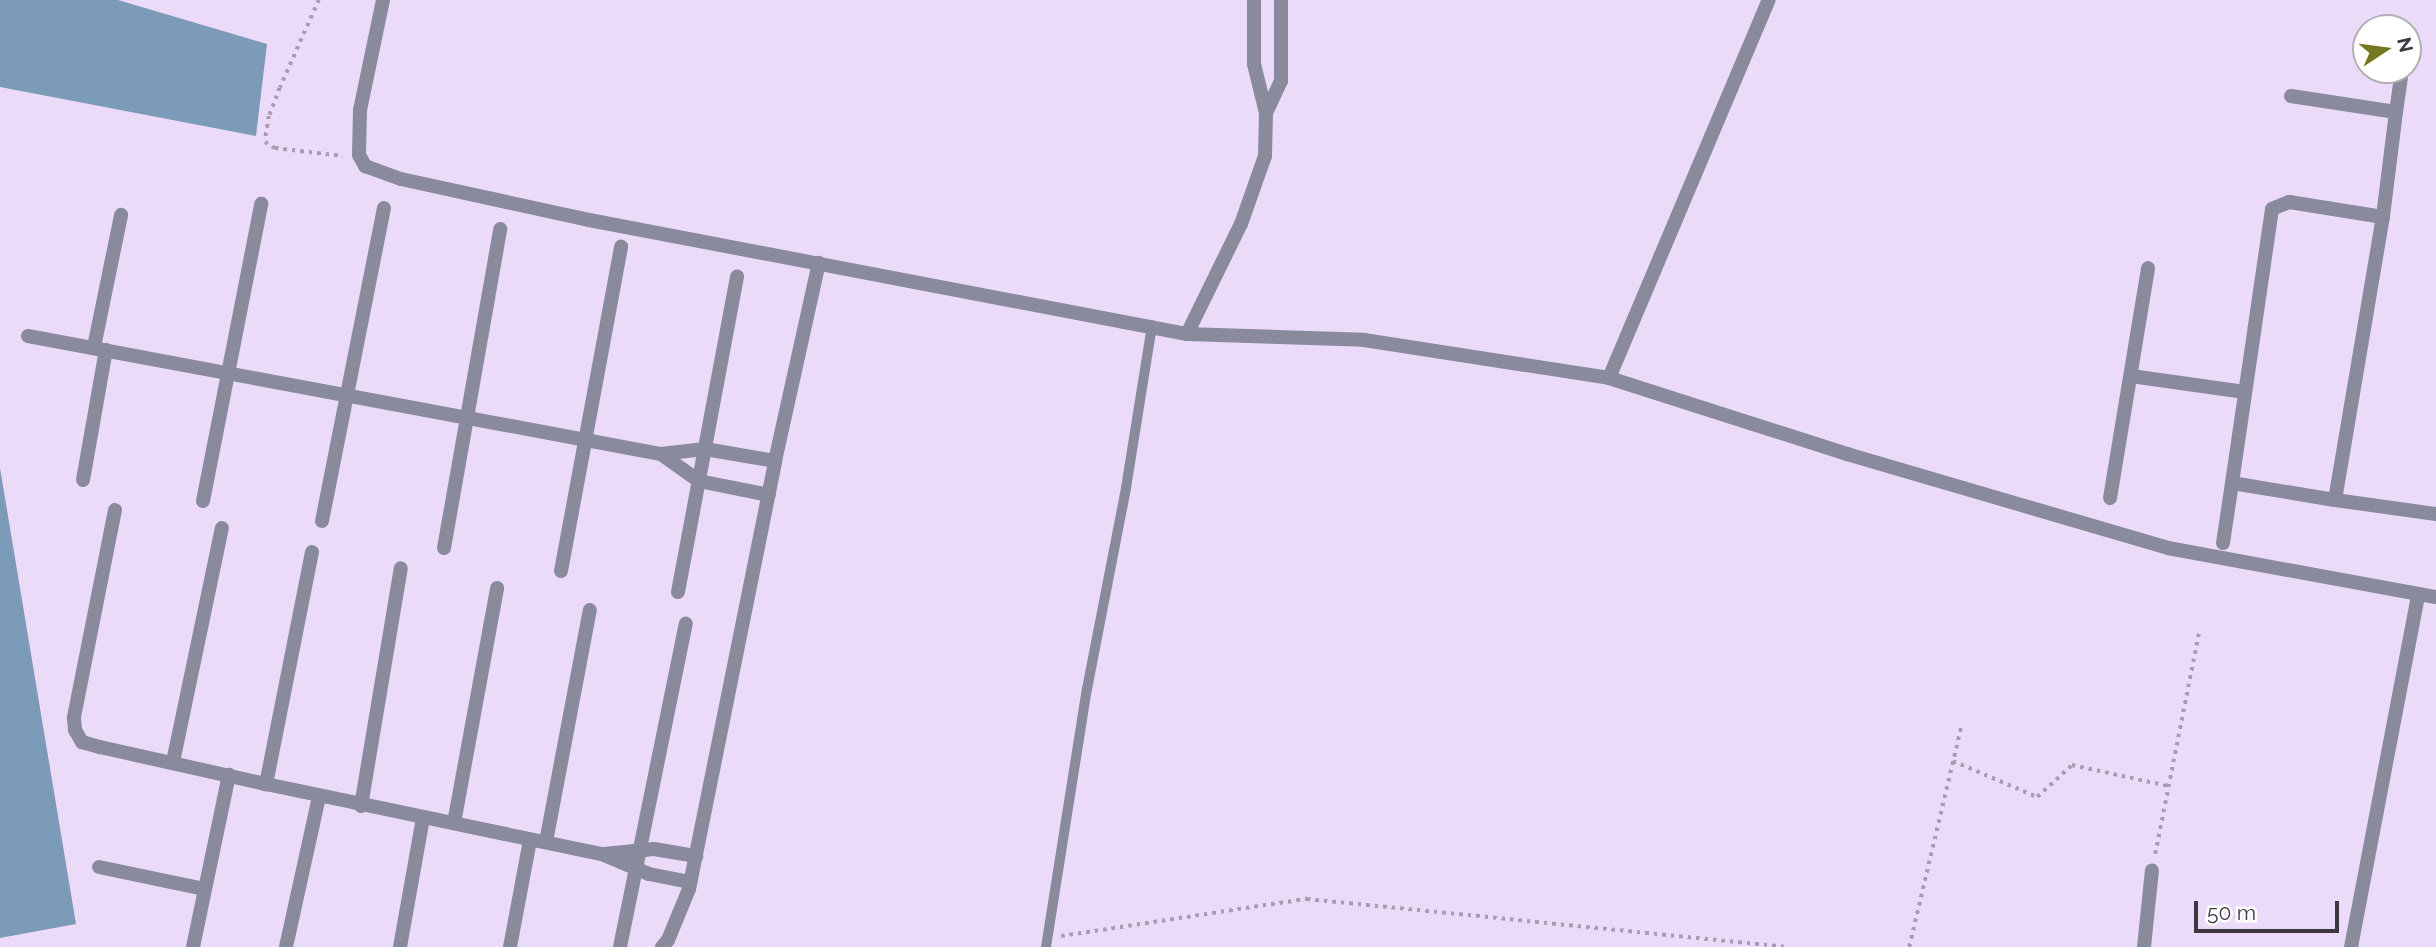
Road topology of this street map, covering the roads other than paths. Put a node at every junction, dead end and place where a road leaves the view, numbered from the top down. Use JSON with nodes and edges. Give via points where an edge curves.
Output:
{"nodes":[{"id":1,"x":383,"y":0,"type":"edge"},
{"id":2,"x":1254,"y":0,"type":"edge"},
{"id":3,"x":1280,"y":0,"type":"edge"},
{"id":4,"x":1769,"y":0,"type":"edge"},
{"id":5,"x":2400,"y":84,"type":"edge"},
{"id":6,"x":2291,"y":96,"type":"dead end"},
{"id":7,"x":2396,"y":112,"type":"junction"},
{"id":8,"x":1266,"y":113,"type":"junction"},
{"id":9,"x":261,"y":204,"type":"dead end"},
{"id":10,"x":384,"y":208,"type":"dead end"},
{"id":11,"x":121,"y":215,"type":"dead end"},
{"id":12,"x":2383,"y":217,"type":"junction"},
{"id":13,"x":500,"y":229,"type":"dead end"},
{"id":14,"x":621,"y":246,"type":"dead end"},
{"id":15,"x":819,"y":263,"type":"junction"},
{"id":16,"x":2148,"y":268,"type":"dead end"},
{"id":17,"x":737,"y":276,"type":"dead end"},
{"id":18,"x":1153,"y":325,"type":"junction"},
{"id":19,"x":1187,"y":334,"type":"junction"},
{"id":20,"x":28,"y":336,"type":"dead end"},
{"id":21,"x":100,"y":349,"type":"junction"},
{"id":22,"x":226,"y":371,"type":"junction"},
{"id":23,"x":2131,"y":376,"type":"junction"},
{"id":24,"x":1609,"y":378,"type":"junction"},
{"id":25,"x":2245,"y":392,"type":"junction"},
{"id":26,"x":347,"y":393,"type":"junction"},
{"id":27,"x":468,"y":416,"type":"junction"},
{"id":28,"x":588,"y":438,"type":"junction"},
{"id":29,"x":705,"y":449,"type":"junction"},
{"id":30,"x":661,"y":454,"type":"junction"},
{"id":31,"x":775,"y":461,"type":"junction"},
{"id":32,"x":83,"y":480,"type":"dead end"},
{"id":33,"x":699,"y":481,"type":"junction"},
{"id":34,"x":2232,"y":483,"type":"junction"},
{"id":35,"x":769,"y":495,"type":"junction"},
{"id":36,"x":2110,"y":498,"type":"dead end"},
{"id":37,"x":2335,"y":500,"type":"junction"},
{"id":38,"x":203,"y":501,"type":"dead end"},
{"id":39,"x":115,"y":510,"type":"dead end"},
{"id":40,"x":2436,"y":514,"type":"edge"},
{"id":41,"x":322,"y":521,"type":"dead end"},
{"id":42,"x":222,"y":528,"type":"dead end"},
{"id":43,"x":2224,"y":543,"type":"dead end"},
{"id":44,"x":443,"y":548,"type":"dead end"},
{"id":45,"x":312,"y":552,"type":"dead end"},
{"id":46,"x":401,"y":568,"type":"dead end"},
{"id":47,"x":561,"y":571,"type":"dead end"},
{"id":48,"x":497,"y":588,"type":"dead end"},
{"id":49,"x":678,"y":592,"type":"dead end"},
{"id":50,"x":2418,"y":595,"type":"junction"},
{"id":51,"x":2436,"y":597,"type":"edge"},
{"id":52,"x":590,"y":610,"type":"dead end"},
{"id":53,"x":686,"y":624,"type":"dead end"},
{"id":54,"x":173,"y":762,"type":"junction"},
{"id":55,"x":229,"y":775,"type":"junction"},
{"id":56,"x":266,"y":784,"type":"junction"},
{"id":57,"x":319,"y":797,"type":"junction"},
{"id":58,"x":361,"y":806,"type":"junction"},
{"id":59,"x":423,"y":818,"type":"junction"},
{"id":60,"x":454,"y":823,"type":"junction"},
{"id":61,"x":530,"y":840,"type":"junction"},
{"id":62,"x":546,"y":842,"type":"junction"},
{"id":63,"x":637,"y":850,"type":"junction"},
{"id":64,"x":603,"y":854,"type":"junction"},
{"id":65,"x":696,"y":856,"type":"junction"},
{"id":66,"x":99,"y":867,"type":"dead end"},
{"id":67,"x":634,"y":869,"type":"junction"},
{"id":68,"x":2152,"y":870,"type":"road end"},
{"id":69,"x":690,"y":882,"type":"junction"},
{"id":70,"x":204,"y":889,"type":"junction"},
{"id":71,"x":1045,"y":943,"type":"edge"},
{"id":72,"x":193,"y":947,"type":"edge"},
{"id":73,"x":286,"y":947,"type":"edge"},
{"id":74,"x":400,"y":947,"type":"edge"},
{"id":75,"x":510,"y":947,"type":"edge"},
{"id":76,"x":620,"y":947,"type":"edge"},
{"id":77,"x":662,"y":947,"type":"edge"},
{"id":78,"x":2144,"y":947,"type":"edge"},
{"id":79,"x":2351,"y":947,"type":"edge"}],
"edges":[{"from":1,"to":15,"type":"street","via":[[360,110],[359,155],[365,166],[589,220]]},
{"from":2,"to":8,"type":"street","via":[[1254,64]]},
{"from":3,"to":8,"type":"street","via":[[1281,81]]},
{"from":4,"to":24,"type":"street"},
{"from":5,"to":7,"type":"street"},
{"from":6,"to":7,"type":"street"},
{"from":7,"to":12,"type":"street"},
{"from":8,"to":19,"type":"street","via":[[1265,156],[1241,224]]},
{"from":9,"to":22,"type":"street"},
{"from":10,"to":26,"type":"street"},
{"from":11,"to":21,"type":"street"},
{"from":12,"to":25,"type":"street","via":[[2289,202],[2272,209]]},
{"from":12,"to":37,"type":"street"},
{"from":13,"to":27,"type":"street"},
{"from":14,"to":28,"type":"street"},
{"from":15,"to":18,"type":"street"},
{"from":15,"to":31,"type":"street"},
{"from":16,"to":23,"type":"street"},
{"from":17,"to":29,"type":"street"},
{"from":18,"to":19,"type":"street"},
{"from":18,"to":71,"type":"lane"},
{"from":19,"to":24,"type":"street","via":[[1364,340]]},
{"from":20,"to":21,"type":"street"},
{"from":21,"to":22,"type":"street"},
{"from":21,"to":32,"type":"street"},
{"from":22,"to":26,"type":"street"},
{"from":22,"to":38,"type":"street"},
{"from":23,"to":25,"type":"street"},
{"from":23,"to":36,"type":"street"},
{"from":24,"to":50,"type":"street","via":[[2095,529],[2210,558]]},
{"from":25,"to":34,"type":"street"},
{"from":26,"to":27,"type":"street"},
{"from":26,"to":41,"type":"street"},
{"from":27,"to":28,"type":"street"},
{"from":27,"to":44,"type":"street"},
{"from":28,"to":30,"type":"street"},
{"from":28,"to":47,"type":"street"},
{"from":29,"to":30,"type":"street"},
{"from":29,"to":31,"type":"street"},
{"from":29,"to":33,"type":"street"},
{"from":30,"to":33,"type":"street"},
{"from":31,"to":35,"type":"street"},
{"from":33,"to":35,"type":"street"},
{"from":33,"to":49,"type":"street"},
{"from":34,"to":37,"type":"street"},
{"from":34,"to":43,"type":"street"},
{"from":35,"to":65,"type":"street"},
{"from":37,"to":40,"type":"street"},
{"from":39,"to":54,"type":"street","via":[[75,730],[82,742]]},
{"from":42,"to":54,"type":"street"},
{"from":45,"to":56,"type":"street"},
{"from":46,"to":58,"type":"street"},
{"from":48,"to":60,"type":"street"},
{"from":50,"to":51,"type":"street"},
{"from":50,"to":79,"type":"street"},
{"from":52,"to":62,"type":"street"},
{"from":53,"to":63,"type":"street"},
{"from":54,"to":55,"type":"street"},
{"from":55,"to":56,"type":"street"},
{"from":55,"to":70,"type":"street"},
{"from":56,"to":57,"type":"street"},
{"from":57,"to":58,"type":"street"},
{"from":57,"to":73,"type":"street"},
{"from":58,"to":59,"type":"street"},
{"from":59,"to":60,"type":"street"},
{"from":59,"to":74,"type":"street"},
{"from":60,"to":61,"type":"street"},
{"from":61,"to":62,"type":"street"},
{"from":61,"to":75,"type":"street"},
{"from":62,"to":64,"type":"street"},
{"from":63,"to":64,"type":"street"},
{"from":63,"to":65,"type":"street"},
{"from":63,"to":67,"type":"street"},
{"from":64,"to":67,"type":"street"},
{"from":65,"to":69,"type":"street"},
{"from":66,"to":70,"type":"street"},
{"from":67,"to":69,"type":"street"},
{"from":67,"to":76,"type":"street"},
{"from":68,"to":78,"type":"street"},
{"from":69,"to":77,"type":"street"},
{"from":70,"to":72,"type":"street"}]}
